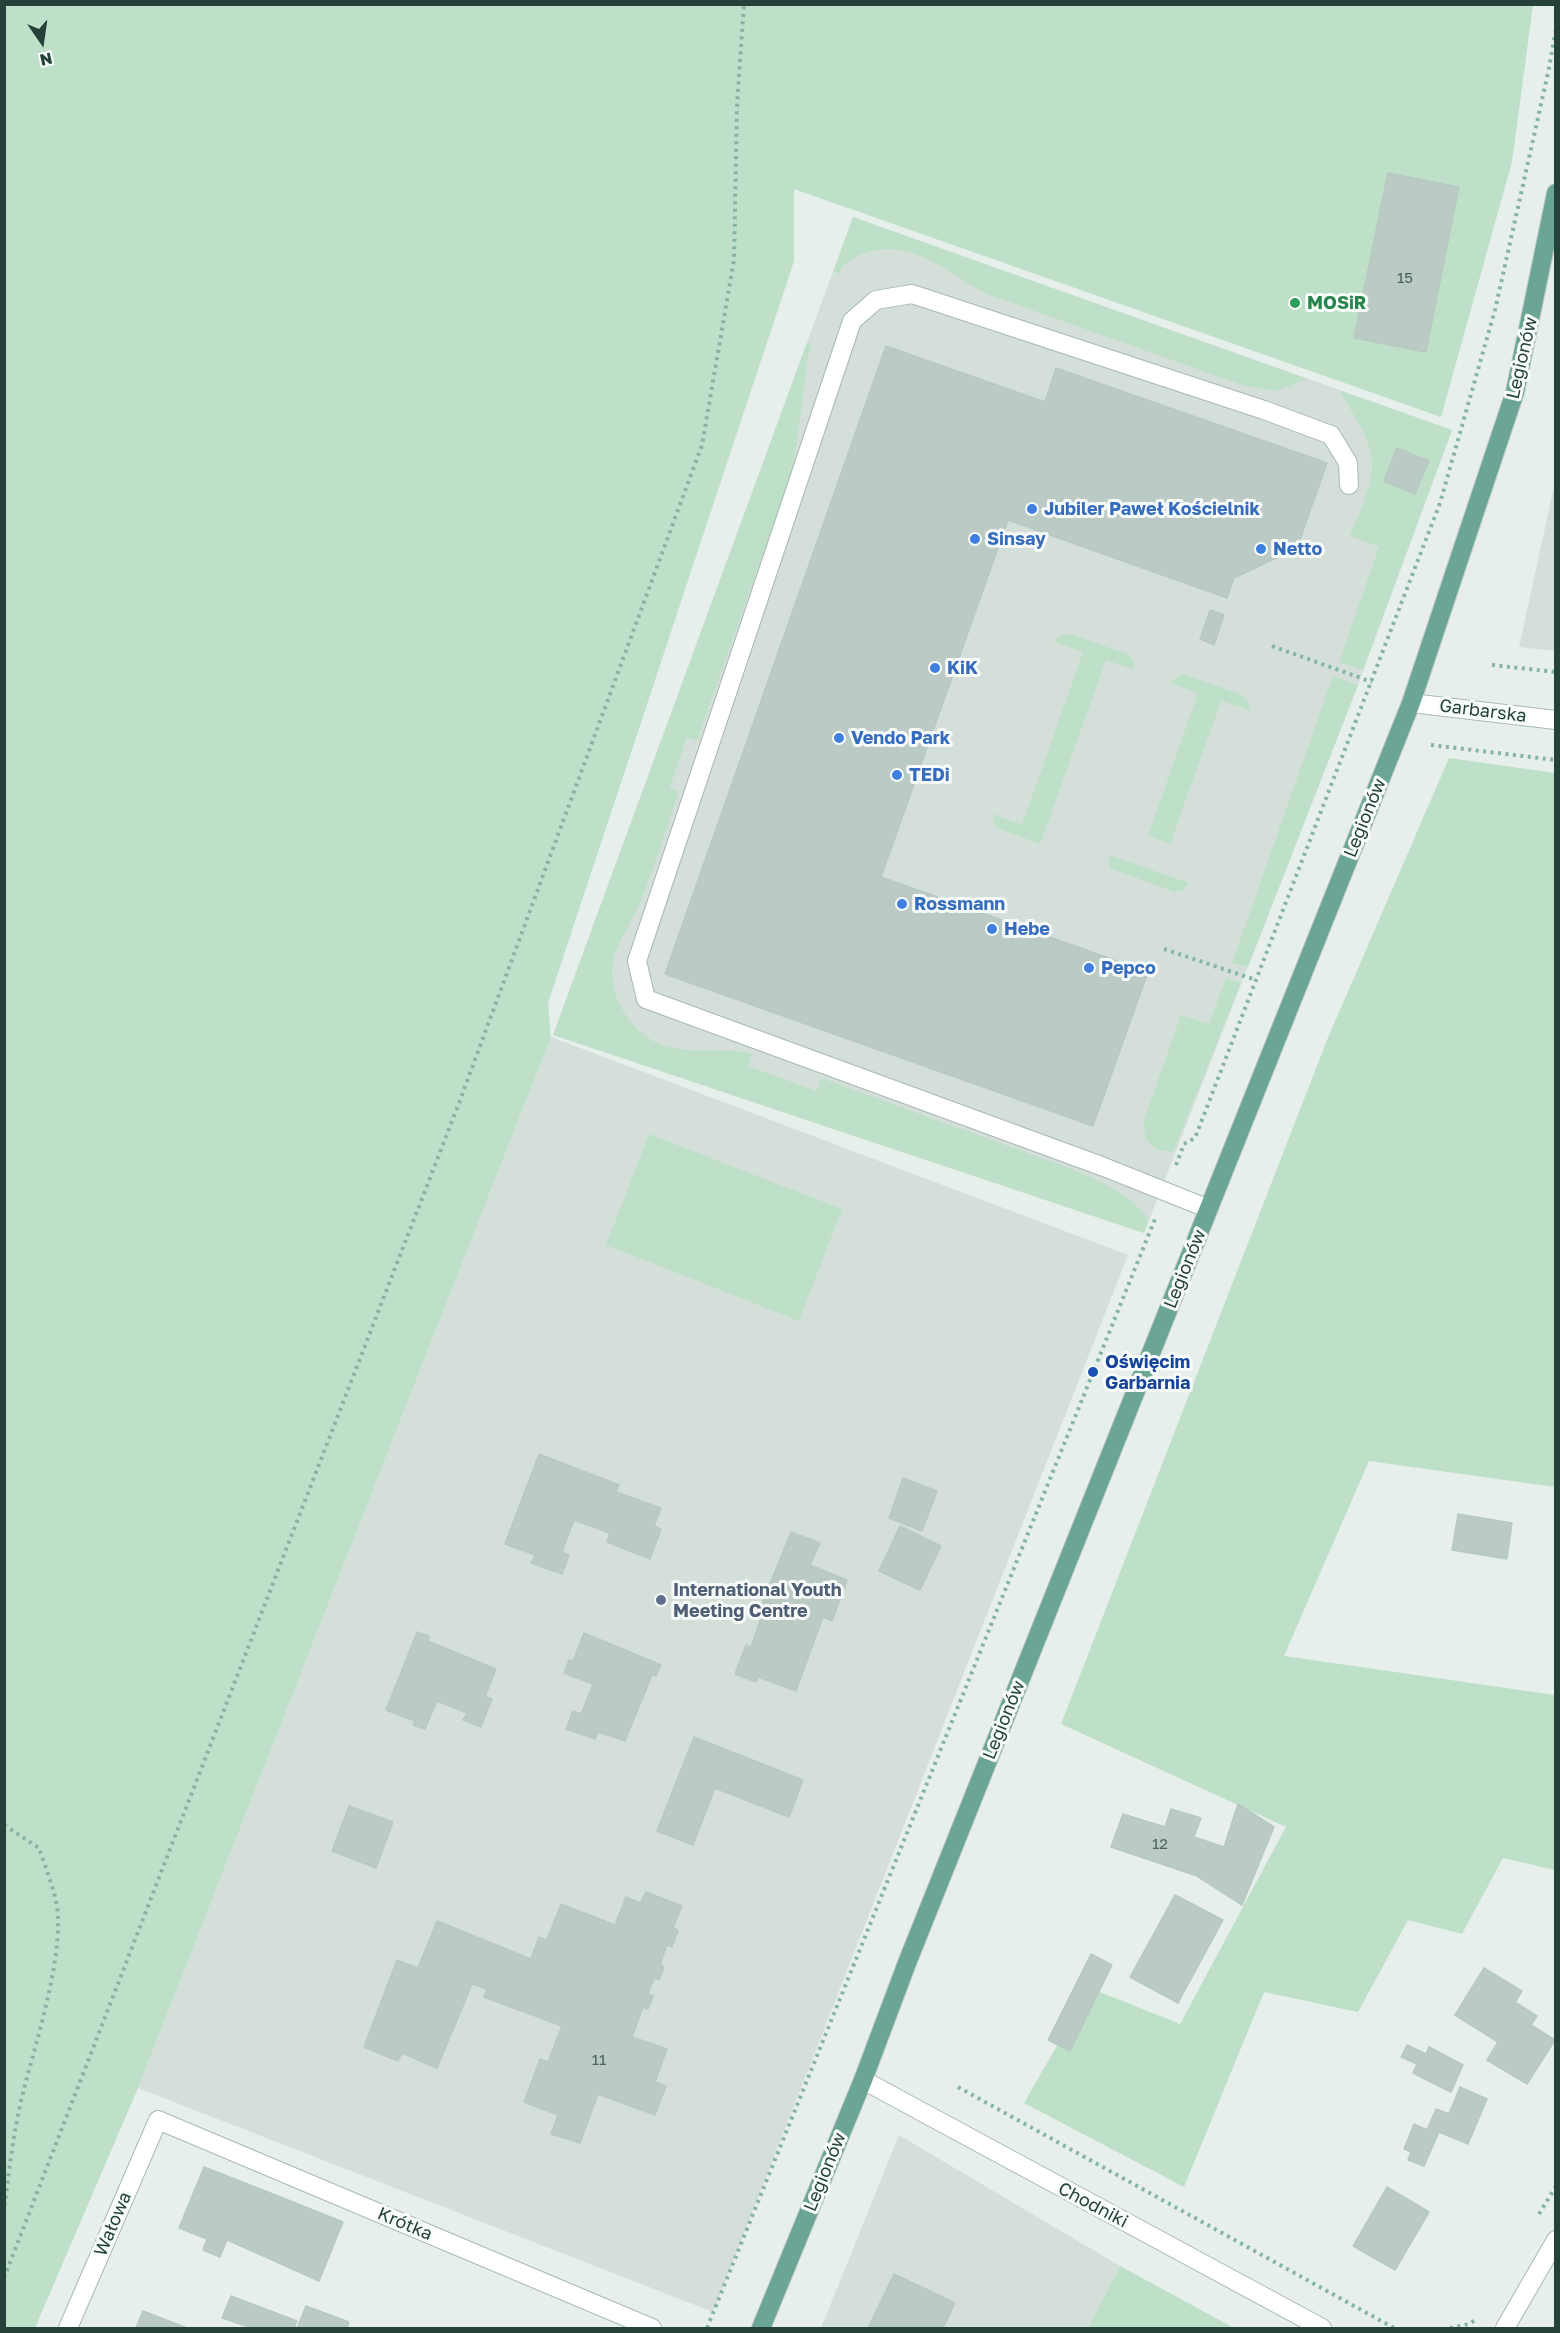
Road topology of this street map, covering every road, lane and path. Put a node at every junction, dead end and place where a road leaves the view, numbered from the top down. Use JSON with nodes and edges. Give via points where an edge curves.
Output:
{"nodes":[{"id":1,"x":744,"y":4,"type":"edge"},
{"id":2,"x":1556,"y":193,"type":"edge"},
{"id":3,"x":1349,"y":485,"type":"dead end"},
{"id":4,"x":1272,"y":646,"type":"dead end"},
{"id":5,"x":1492,"y":665,"type":"dead end"},
{"id":6,"x":1556,"y":672,"type":"edge"},
{"id":7,"x":1372,"y":682,"type":"dead end"},
{"id":8,"x":1411,"y":703,"type":"junction"},
{"id":9,"x":1556,"y":720,"type":"edge"},
{"id":10,"x":1431,"y":745,"type":"dead end"},
{"id":11,"x":1556,"y":760,"type":"edge"},
{"id":12,"x":1164,"y":949,"type":"dead end"},
{"id":13,"x":1256,"y":980,"type":"dead end"},
{"id":14,"x":1209,"y":1209,"type":"junction"},
{"id":15,"x":4,"y":1825,"type":"edge"},
{"id":16,"x":863,"y":2080,"type":"junction"},
{"id":17,"x":958,"y":2087,"type":"dead end"},
{"id":18,"x":158,"y":2120,"type":"joint"},
{"id":19,"x":4,"y":2212,"type":"edge"},
{"id":20,"x":1556,"y":2240,"type":"edge"},
{"id":21,"x":4,"y":2278,"type":"edge"},
{"id":22,"x":68,"y":2328,"type":"edge"},
{"id":23,"x":652,"y":2328,"type":"edge"},
{"id":24,"x":761,"y":2328,"type":"edge"},
{"id":25,"x":1322,"y":2328,"type":"edge"},
{"id":26,"x":1394,"y":2328,"type":"edge"},
{"id":27,"x":1505,"y":2328,"type":"edge"}],
"edges":[{"from":1,"to":21,"type":"path","via":[[737,105],[734,260],[702,445],[459,1103]]},
{"from":2,"to":8,"type":"main road","name":"Legionów","via":[[1515,392]]},
{"from":3,"to":14,"type":"street","via":[[1348,463],[1331,435],[912,294],[876,300],[852,321],[636,961],[646,999]]},
{"from":4,"to":7,"type":"path"},
{"from":5,"to":6,"type":"path"},
{"from":8,"to":9,"type":"street","name":"Garbarska"},
{"from":8,"to":14,"type":"main road","name":"Legionów"},
{"from":10,"to":11,"type":"path"},
{"from":12,"to":13,"type":"path"},
{"from":14,"to":16,"type":"main road","name":"Legionów"},
{"from":15,"to":19,"type":"path","via":[[39,1848],[58,1917],[55,1957],[24,2087]]},
{"from":16,"to":24,"type":"main road","name":"Legionów"},
{"from":16,"to":25,"type":"street","name":"Chodniki"},
{"from":17,"to":26,"type":"path"},
{"from":18,"to":22,"type":"street","name":"Wałowa"},
{"from":18,"to":23,"type":"street","name":"Krótka"},
{"from":20,"to":27,"type":"street"}]}
